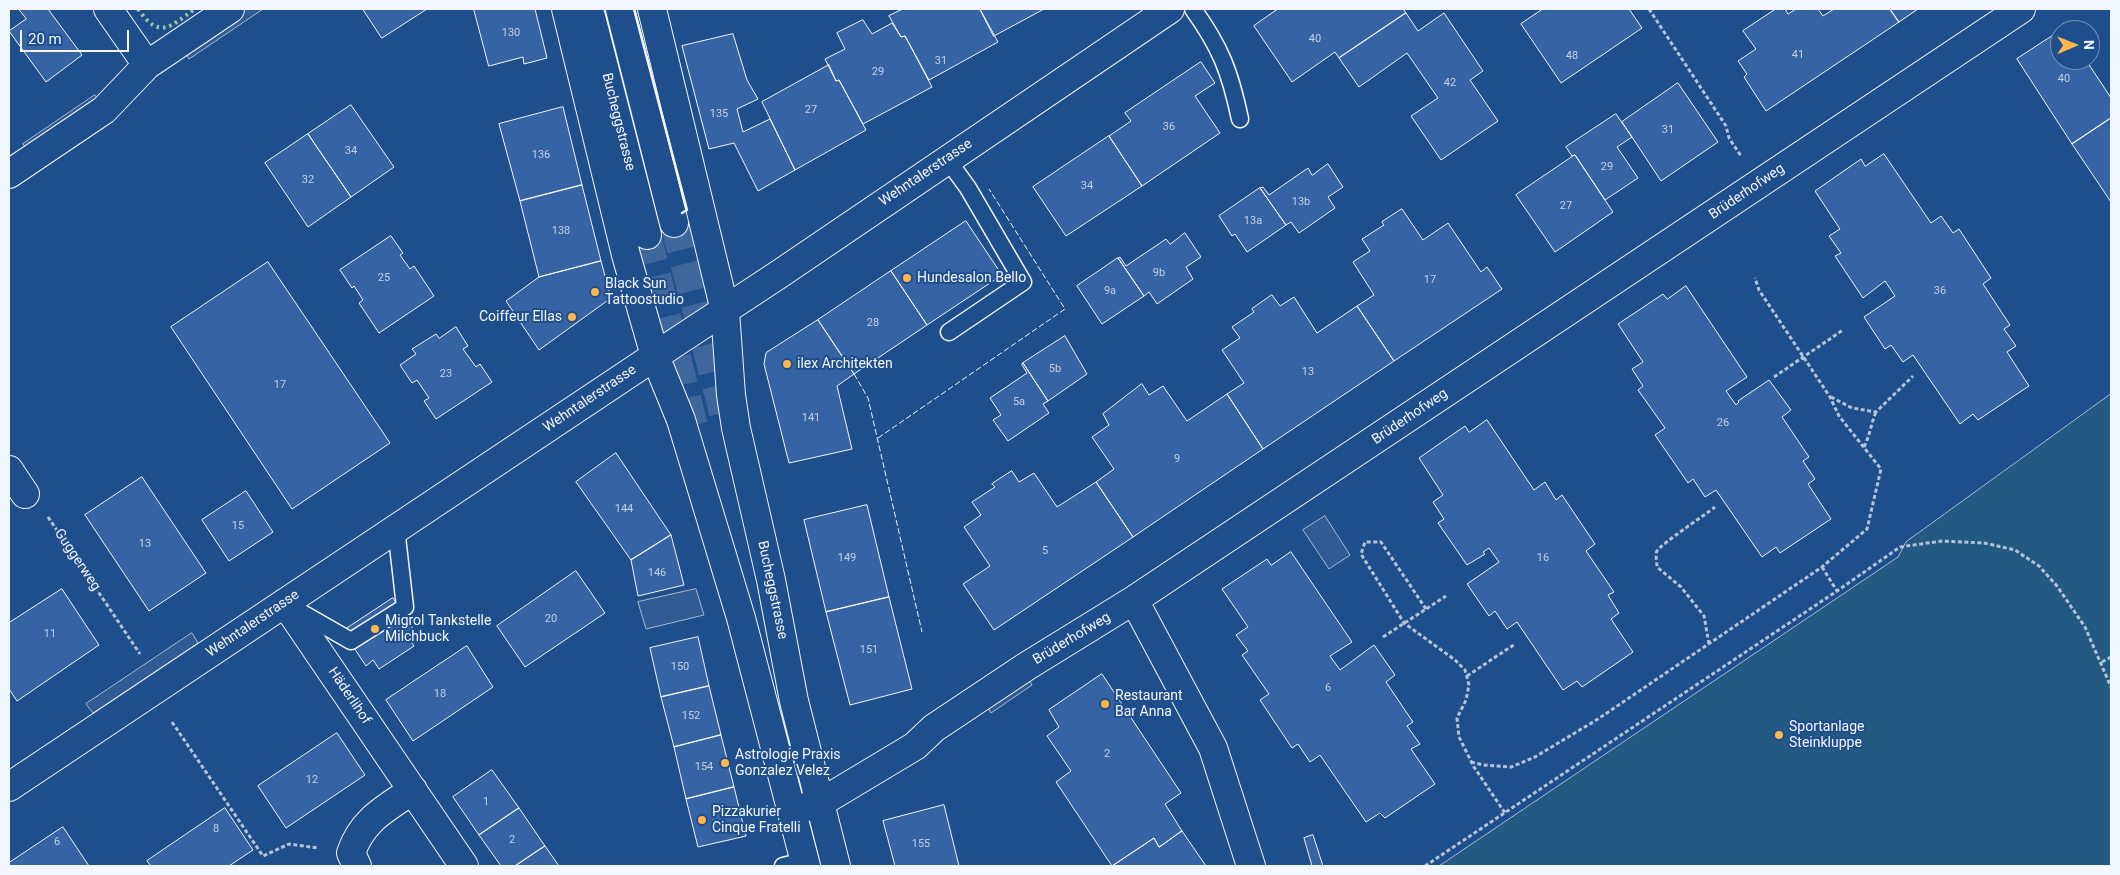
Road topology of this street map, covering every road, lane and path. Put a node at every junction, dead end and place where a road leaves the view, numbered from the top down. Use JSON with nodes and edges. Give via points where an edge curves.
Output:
{"nodes":[{"id":1,"x":108,"y":9,"type":"edge"},
{"id":2,"x":230,"y":9,"type":"edge"},
{"id":3,"x":566,"y":9,"type":"edge"},
{"id":4,"x":589,"y":9,"type":"edge"},
{"id":5,"x":620,"y":9,"type":"edge"},
{"id":6,"x":652,"y":9,"type":"edge"},
{"id":7,"x":1170,"y":9,"type":"edge"},
{"id":8,"x":1193,"y":9,"type":"edge"},
{"id":9,"x":1648,"y":9,"type":"edge"},
{"id":10,"x":2021,"y":9,"type":"edge"},
{"id":11,"x":148,"y":65,"type":"junction"},
{"id":12,"x":1240,"y":119,"type":"dead end"},
{"id":13,"x":947,"y":159,"type":"junction"},
{"id":14,"x":9,"y":174,"type":"edge"},
{"id":15,"x":1759,"y":184,"type":"junction"},
{"id":16,"x":674,"y":223,"type":"tunnel mouth"},
{"id":17,"x":647,"y":235,"type":"tunnel mouth"},
{"id":18,"x":1755,"y":278,"type":"dead end"},
{"id":19,"x":725,"y":311,"type":"junction"},
{"id":20,"x":1843,"y":330,"type":"dead end"},
{"id":21,"x":949,"y":332,"type":"dead end"},
{"id":22,"x":655,"y":356,"type":"junction"},
{"id":23,"x":1804,"y":357,"type":"junction"},
{"id":24,"x":1774,"y":376,"type":"dead end"},
{"id":25,"x":1913,"y":376,"type":"dead end"},
{"id":26,"x":1830,"y":397,"type":"junction"},
{"id":27,"x":1876,"y":412,"type":"junction"},
{"id":28,"x":1864,"y":447,"type":"junction"},
{"id":29,"x":9,"y":470,"type":"edge"},
{"id":30,"x":25,"y":494,"type":"joint"},
{"id":31,"x":1715,"y":507,"type":"dead end"},
{"id":32,"x":396,"y":528,"type":"junction"},
{"id":33,"x":1822,"y":567,"type":"junction"},
{"id":34,"x":1837,"y":591,"type":"junction"},
{"id":35,"x":1446,"y":596,"type":"dead end"},
{"id":36,"x":1134,"y":600,"type":"junction"},
{"id":37,"x":285,"y":603,"type":"junction"},
{"id":38,"x":1426,"y":609,"type":"junction"},
{"id":39,"x":1404,"y":623,"type":"junction"},
{"id":40,"x":1383,"y":636,"type":"dead end"},
{"id":41,"x":1515,"y":644,"type":"dead end"},
{"id":42,"x":1709,"y":644,"type":"junction"},
{"id":43,"x":140,"y":654,"type":"dead end"},
{"id":44,"x":2111,"y":657,"type":"edge"},
{"id":45,"x":2102,"y":662,"type":"junction"},
{"id":46,"x":1467,"y":676,"type":"junction"},
{"id":47,"x":2111,"y":687,"type":"edge"},
{"id":48,"x":172,"y":722,"type":"dead end"},
{"id":49,"x":1471,"y":762,"type":"junction"},
{"id":50,"x":9,"y":787,"type":"edge"},
{"id":51,"x":413,"y":790,"type":"junction"},
{"id":52,"x":820,"y":803,"type":"junction"},
{"id":53,"x":792,"y":810,"type":"junction"},
{"id":54,"x":1505,"y":812,"type":"junction"},
{"id":55,"x":354,"y":860,"type":"edge"},
{"id":56,"x":798,"y":864,"type":"edge"},
{"id":57,"x":464,"y":866,"type":"edge"},
{"id":58,"x":836,"y":866,"type":"edge"},
{"id":59,"x":1251,"y":866,"type":"edge"},
{"id":60,"x":1425,"y":866,"type":"edge"}],
"edges":[{"from":1,"to":11,"type":"street"},
{"from":2,"to":11,"type":"street"},
{"from":3,"to":22,"type":"street","via":[[624,246]]},
{"from":4,"to":17,"type":"street","name":"Bucheggstrasse"},
{"from":5,"to":16,"type":"street"},
{"from":6,"to":19,"type":"street","name":"Bucheggstrasse"},
{"from":7,"to":13,"type":"street","name":"Wehntalerstrasse"},
{"from":8,"to":12,"type":"lane","via":[[1217,44],[1232,81]]},
{"from":9,"to":15,"type":"path","via":[[1726,126],[1729,138]]},
{"from":10,"to":15,"type":"street","name":"Brüderhofweg"},
{"from":11,"to":14,"type":"street","via":[[104,110]]},
{"from":13,"to":19,"type":"street","name":"Wehntalerstrasse"},
{"from":13,"to":21,"type":"lane","via":[[968,188],[1023,282]]},
{"from":15,"to":36,"type":"street","name":"Brüderhofweg"},
{"from":18,"to":23,"type":"path","via":[[1759,290]]},
{"from":19,"to":22,"type":"street","name":"Wehntalerstrasse"},
{"from":19,"to":52,"type":"street","name":"Bucheggstrasse","via":[[736,428],[771,580],[794,701]]},
{"from":20,"to":23,"type":"path"},
{"from":22,"to":32,"type":"street","name":"Wehntalerstrasse"},
{"from":22,"to":53,"type":"street","via":[[681,420],[741,618]]},
{"from":23,"to":24,"type":"path"},
{"from":23,"to":26,"type":"path"},
{"from":25,"to":27,"type":"path"},
{"from":26,"to":27,"type":"path","via":[[1852,408]]},
{"from":26,"to":28,"type":"path","via":[[1839,416]]},
{"from":27,"to":28,"type":"path"},
{"from":28,"to":33,"type":"path","via":[[1881,469],[1867,529]]},
{"from":29,"to":30,"type":"street"},
{"from":30,"to":43,"type":"path","name":"Guggerweg","via":[[43,510]]},
{"from":31,"to":42,"type":"path","via":[[1662,544],[1656,553],[1657,567],[1681,587],[1704,616]]},
{"from":32,"to":37,"type":"street","name":"Wehntalerstrasse"},
{"from":32,"to":37,"type":"lane","via":[[405,607],[351,641]]},
{"from":33,"to":34,"type":"path"},
{"from":33,"to":42,"type":"path"},
{"from":34,"to":45,"type":"path","via":[[1900,547],[1942,541],[1984,543],[2015,550],[2039,566],[2057,586]]},
{"from":34,"to":54,"type":"path"},
{"from":35,"to":38,"type":"path"},
{"from":36,"to":52,"type":"street","name":"Brüderhofweg","via":[[1019,671],[934,728],[915,746]]},
{"from":36,"to":59,"type":"street","via":[[1214,748]]},
{"from":37,"to":50,"type":"street","name":"Wehntalerstrasse"},
{"from":37,"to":51,"type":"street","name":"Häderlihof"},
{"from":38,"to":39,"type":"path"},
{"from":38,"to":39,"type":"path","via":[[1380,542],[1365,542],[1361,554]]},
{"from":39,"to":40,"type":"path"},
{"from":39,"to":46,"type":"path","via":[[1456,660]]},
{"from":41,"to":46,"type":"path"},
{"from":42,"to":49,"type":"path","via":[[1536,757],[1511,767]]},
{"from":44,"to":45,"type":"path"},
{"from":45,"to":47,"type":"path"},
{"from":46,"to":49,"type":"path","via":[[1466,700],[1457,718],[1459,737]]},
{"from":48,"to":55,"type":"path","via":[[263,856],[289,844]]},
{"from":49,"to":54,"type":"path"},
{"from":51,"to":55,"type":"street","via":[[372,818],[356,838]]},
{"from":51,"to":57,"type":"street","name":"Häderlihof"},
{"from":52,"to":53,"type":"street","name":"Brüderhofweg"},
{"from":52,"to":58,"type":"street","name":"Bucheggstrasse"},
{"from":53,"to":56,"type":"street"},
{"from":54,"to":60,"type":"path"}]}
